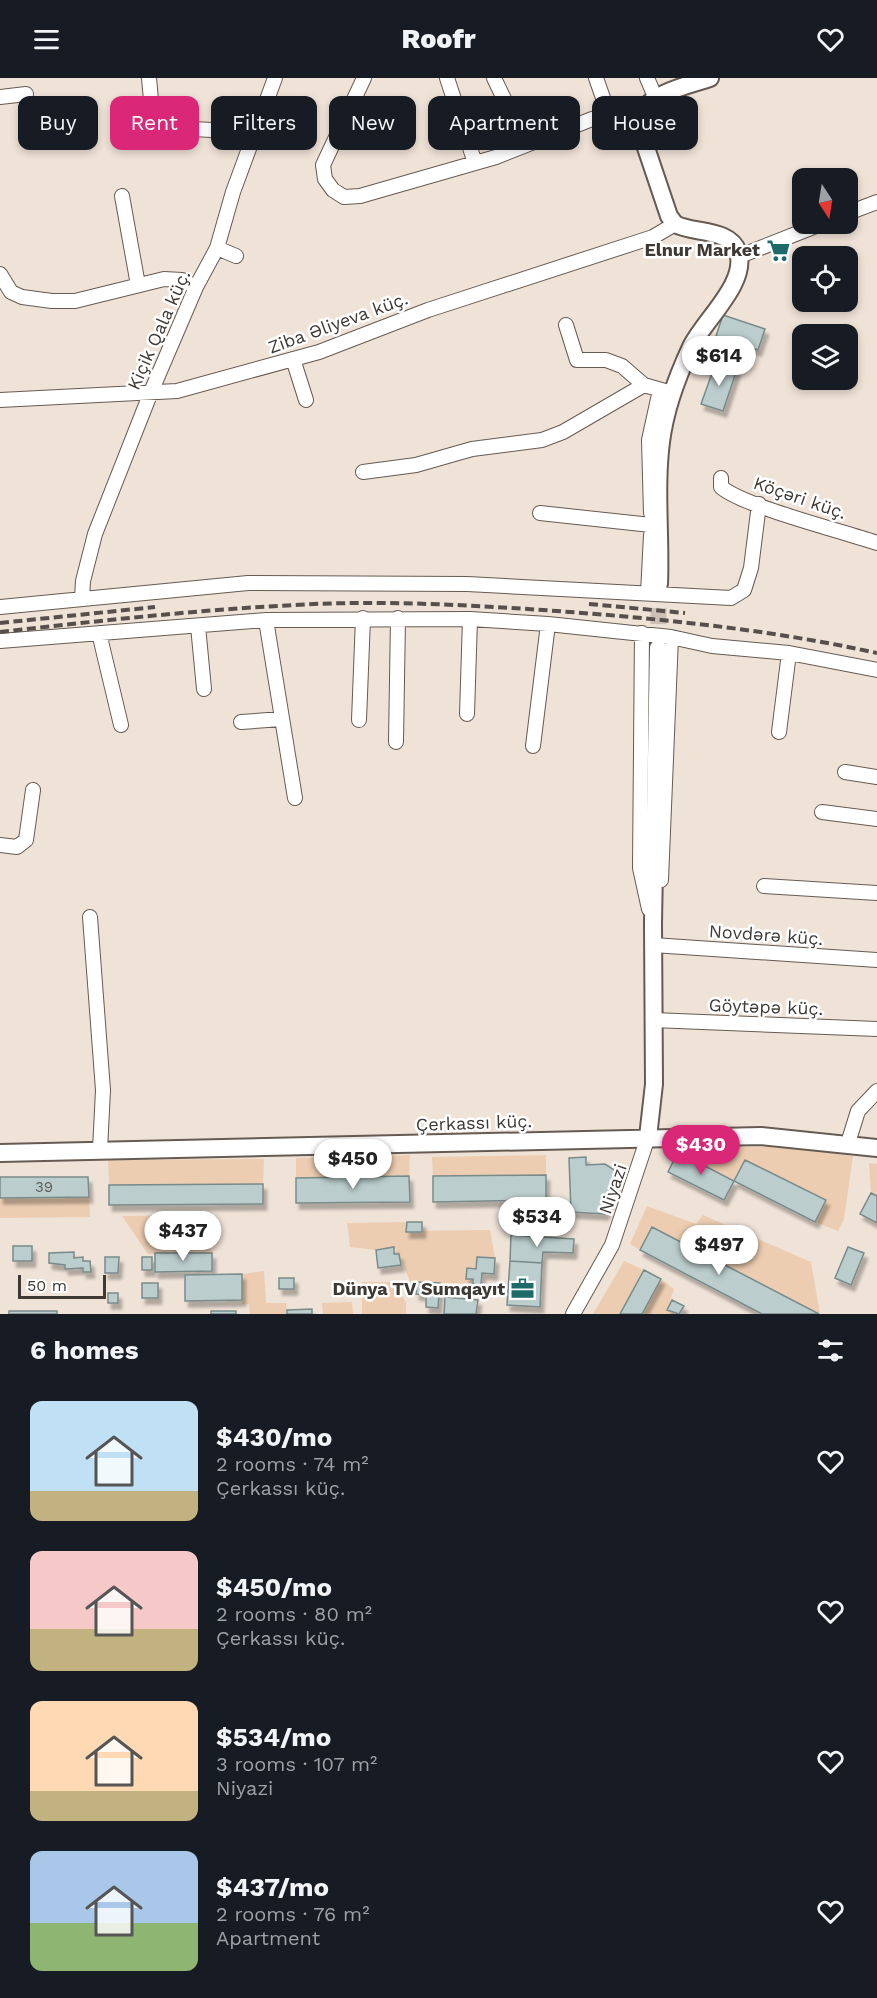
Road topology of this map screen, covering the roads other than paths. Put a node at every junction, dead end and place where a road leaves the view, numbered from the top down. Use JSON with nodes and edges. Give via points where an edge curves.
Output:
{"nodes":[{"id":1,"x":149,"y":78,"type":"edge"},
{"id":2,"x":276,"y":78,"type":"edge"},
{"id":3,"x":364,"y":78,"type":"edge"},
{"id":4,"x":447,"y":78,"type":"edge"},
{"id":5,"x":494,"y":78,"type":"edge"},
{"id":6,"x":596,"y":78,"type":"edge"},
{"id":7,"x":647,"y":78,"type":"edge"},
{"id":8,"x":710,"y":78,"type":"edge"},
{"id":9,"x":687,"y":82,"type":"edge"},
{"id":10,"x":26,"y":94,"type":"dead end"},
{"id":11,"x":269,"y":96,"type":"edge"},
{"id":12,"x":503,"y":96,"type":"edge"},
{"id":13,"x":605,"y":96,"type":"edge"},
{"id":14,"x":655,"y":96,"type":"edge"},
{"id":15,"x":661,"y":96,"type":"edge"},
{"id":16,"x":0,"y":97,"type":"edge"},
{"id":17,"x":211,"y":129,"type":"edge"},
{"id":18,"x":249,"y":150,"type":"edge"},
{"id":19,"x":512,"y":150,"type":"edge"},
{"id":20,"x":647,"y":150,"type":"edge"},
{"id":21,"x":475,"y":163,"type":"junction"},
{"id":22,"x":122,"y":196,"type":"dead end"},
{"id":23,"x":877,"y":202,"type":"edge"},
{"id":24,"x":858,"y":209,"type":"edge"},
{"id":25,"x":675,"y":224,"type":"junction"},
{"id":26,"x":796,"y":234,"type":"edge"},
{"id":27,"x":217,"y":248,"type":"junction"},
{"id":28,"x":236,"y":256,"type":"dead end"},
{"id":29,"x":740,"y":256,"type":"junction"},
{"id":30,"x":0,"y":274,"type":"edge"},
{"id":31,"x":138,"y":285,"type":"junction"},
{"id":32,"x":196,"y":287,"type":"junction"},
{"id":33,"x":566,"y":325,"type":"dead end"},
{"id":34,"x":293,"y":359,"type":"junction"},
{"id":35,"x":644,"y":385,"type":"junction"},
{"id":36,"x":151,"y":392,"type":"junction"},
{"id":37,"x":666,"y":392,"type":"junction"},
{"id":38,"x":0,"y":400,"type":"edge"},
{"id":39,"x":306,"y":400,"type":"dead end"},
{"id":40,"x":363,"y":472,"type":"dead end"},
{"id":41,"x":721,"y":478,"type":"dead end"},
{"id":42,"x":759,"y":504,"type":"junction"},
{"id":43,"x":540,"y":513,"type":"dead end"},
{"id":44,"x":651,"y":525,"type":"junction"},
{"id":45,"x":877,"y":543,"type":"edge"},
{"id":46,"x":653,"y":588,"type":"junction"},
{"id":47,"x":82,"y":598,"type":"junction"},
{"id":48,"x":0,"y":607,"type":"edge"},
{"id":49,"x":363,"y":618,"type":"junction"},
{"id":50,"x":398,"y":618,"type":"junction"},
{"id":51,"x":470,"y":619,"type":"junction"},
{"id":52,"x":266,"y":620,"type":"junction"},
{"id":53,"x":548,"y":624,"type":"junction"},
{"id":54,"x":198,"y":626,"type":"junction"},
{"id":55,"x":99,"y":633,"type":"junction"},
{"id":56,"x":642,"y":633,"type":"junction"},
{"id":57,"x":671,"y":637,"type":"junction"},
{"id":58,"x":0,"y":641,"type":"edge"},
{"id":59,"x":658,"y":648,"type":"tunnel mouth"},
{"id":60,"x":789,"y":653,"type":"junction"},
{"id":61,"x":877,"y":670,"type":"edge"},
{"id":62,"x":204,"y":689,"type":"dead end"},
{"id":63,"x":467,"y":714,"type":"dead end"},
{"id":64,"x":282,"y":719,"type":"junction"},
{"id":65,"x":359,"y":720,"type":"dead end"},
{"id":66,"x":242,"y":722,"type":"dead end"},
{"id":67,"x":121,"y":725,"type":"dead end"},
{"id":68,"x":779,"y":732,"type":"dead end"},
{"id":69,"x":396,"y":742,"type":"dead end"},
{"id":70,"x":533,"y":746,"type":"dead end"},
{"id":71,"x":845,"y":772,"type":"dead end"},
{"id":72,"x":877,"y":777,"type":"edge"},
{"id":73,"x":33,"y":790,"type":"dead end"},
{"id":74,"x":295,"y":798,"type":"dead end"},
{"id":75,"x":822,"y":812,"type":"dead end"},
{"id":76,"x":877,"y":819,"type":"edge"},
{"id":77,"x":0,"y":845,"type":"edge"},
{"id":78,"x":764,"y":886,"type":"dead end"},
{"id":79,"x":877,"y":893,"type":"edge"},
{"id":80,"x":90,"y":917,"type":"dead end"},
{"id":81,"x":653,"y":923,"type":"junction"},
{"id":82,"x":653,"y":945,"type":"junction"},
{"id":83,"x":877,"y":960,"type":"edge"},
{"id":84,"x":653,"y":1020,"type":"junction"},
{"id":85,"x":877,"y":1029,"type":"edge"},
{"id":86,"x":877,"y":1091,"type":"edge"},
{"id":87,"x":648,"y":1137,"type":"junction"},
{"id":88,"x":848,"y":1143,"type":"junction"},
{"id":89,"x":877,"y":1148,"type":"edge"},
{"id":90,"x":100,"y":1150,"type":"junction"},
{"id":91,"x":0,"y":1153,"type":"edge"},
{"id":92,"x":573,"y":1314,"type":"edge"}],
"edges":[{"from":1,"to":17,"type":"street","via":[[156,127]]},
{"from":2,"to":11,"type":"street","name":"Kiçik Qala küç."},
{"from":3,"to":21,"type":"street","via":[[323,165],[325,179],[338,194],[360,196]]},
{"from":4,"to":21,"type":"street"},
{"from":5,"to":12,"type":"street"},
{"from":6,"to":13,"type":"street"},
{"from":7,"to":14,"type":"street"},
{"from":8,"to":9,"type":"street"},
{"from":9,"to":15,"type":"street"},
{"from":10,"to":16,"type":"street"},
{"from":18,"to":27,"type":"street","name":"Kiçik Qala küç."},
{"from":19,"to":21,"type":"street"},
{"from":20,"to":25,"type":"street"},
{"from":22,"to":31,"type":"street"},
{"from":23,"to":24,"type":"street"},
{"from":25,"to":29,"type":"street","via":[[726,238],[734,243]]},
{"from":25,"to":34,"type":"street","name":"Ziba Əliyeva küç.","via":[[653,237],[428,310]]},
{"from":26,"to":29,"type":"street"},
{"from":27,"to":28,"type":"street"},
{"from":27,"to":32,"type":"street","name":"Kiçik Qala küç."},
{"from":29,"to":37,"type":"street","via":[[737,280],[698,333]]},
{"from":30,"to":31,"type":"street","via":[[11,292],[52,301],[75,301]]},
{"from":31,"to":32,"type":"street","via":[[174,279]]},
{"from":32,"to":36,"type":"street","name":"Kiçik Qala küç."},
{"from":33,"to":35,"type":"street","via":[[577,360],[606,360],[622,366]]},
{"from":34,"to":36,"type":"street","name":"Ziba Əliyeva küç.","via":[[177,391]]},
{"from":34,"to":39,"type":"street"},
{"from":35,"to":37,"type":"street"},
{"from":35,"to":40,"type":"street","via":[[542,440],[472,449],[416,465]]},
{"from":36,"to":38,"type":"street","name":"Ziba Əliyeva küç."},
{"from":36,"to":47,"type":"street","name":"Kiçik Qala küç.","via":[[95,534]]},
{"from":37,"to":44,"type":"street","via":[[649,440]]},
{"from":37,"to":46,"type":"street"},
{"from":41,"to":42,"type":"street","name":"Köçəri küç.","via":[[720,486],[725,491]]},
{"from":42,"to":45,"type":"street","name":"Köçəri küç."},
{"from":42,"to":46,"type":"street","via":[[751,568],[739,595],[723,599]]},
{"from":43,"to":44,"type":"street"},
{"from":44,"to":46,"type":"street"},
{"from":46,"to":47,"type":"street","via":[[260,583]]},
{"from":47,"to":48,"type":"street"},
{"from":49,"to":50,"type":"street"},
{"from":49,"to":52,"type":"street"},
{"from":49,"to":65,"type":"street"},
{"from":50,"to":51,"type":"street"},
{"from":50,"to":69,"type":"street"},
{"from":51,"to":53,"type":"street"},
{"from":51,"to":63,"type":"street"},
{"from":52,"to":54,"type":"street"},
{"from":52,"to":64,"type":"street"},
{"from":53,"to":56,"type":"street"},
{"from":53,"to":70,"type":"street"},
{"from":54,"to":55,"type":"street"},
{"from":54,"to":62,"type":"street"},
{"from":55,"to":58,"type":"street"},
{"from":55,"to":67,"type":"street"},
{"from":56,"to":57,"type":"street"},
{"from":56,"to":81,"type":"street","via":[[640,868]]},
{"from":57,"to":60,"type":"street"},
{"from":57,"to":81,"type":"street","via":[[662,869]]},
{"from":59,"to":81,"type":"street"},
{"from":60,"to":61,"type":"street"},
{"from":60,"to":68,"type":"street"},
{"from":64,"to":66,"type":"street"},
{"from":64,"to":74,"type":"street"},
{"from":71,"to":72,"type":"street"},
{"from":73,"to":77,"type":"street","via":[[26,840],[17,847]]},
{"from":75,"to":76,"type":"street"},
{"from":78,"to":79,"type":"street"},
{"from":80,"to":90,"type":"street","via":[[103,1090]]},
{"from":81,"to":82,"type":"street"},
{"from":82,"to":83,"type":"street","name":"Novdərə küç."},
{"from":82,"to":84,"type":"street"},
{"from":84,"to":85,"type":"street","name":"Göytəpə küç."},
{"from":84,"to":87,"type":"street","via":[[653,1100]]},
{"from":86,"to":88,"type":"street","via":[[858,1111]]},
{"from":87,"to":88,"type":"street","name":"Çerkassı küç.","via":[[761,1136]]},
{"from":87,"to":90,"type":"street","name":"Çerkassı küç."},
{"from":87,"to":92,"type":"street","name":"Niyazi","via":[[612,1245]]},
{"from":88,"to":89,"type":"street","name":"Çerkassı küç."},
{"from":90,"to":91,"type":"street","name":"Çerkassı küç."}]}
